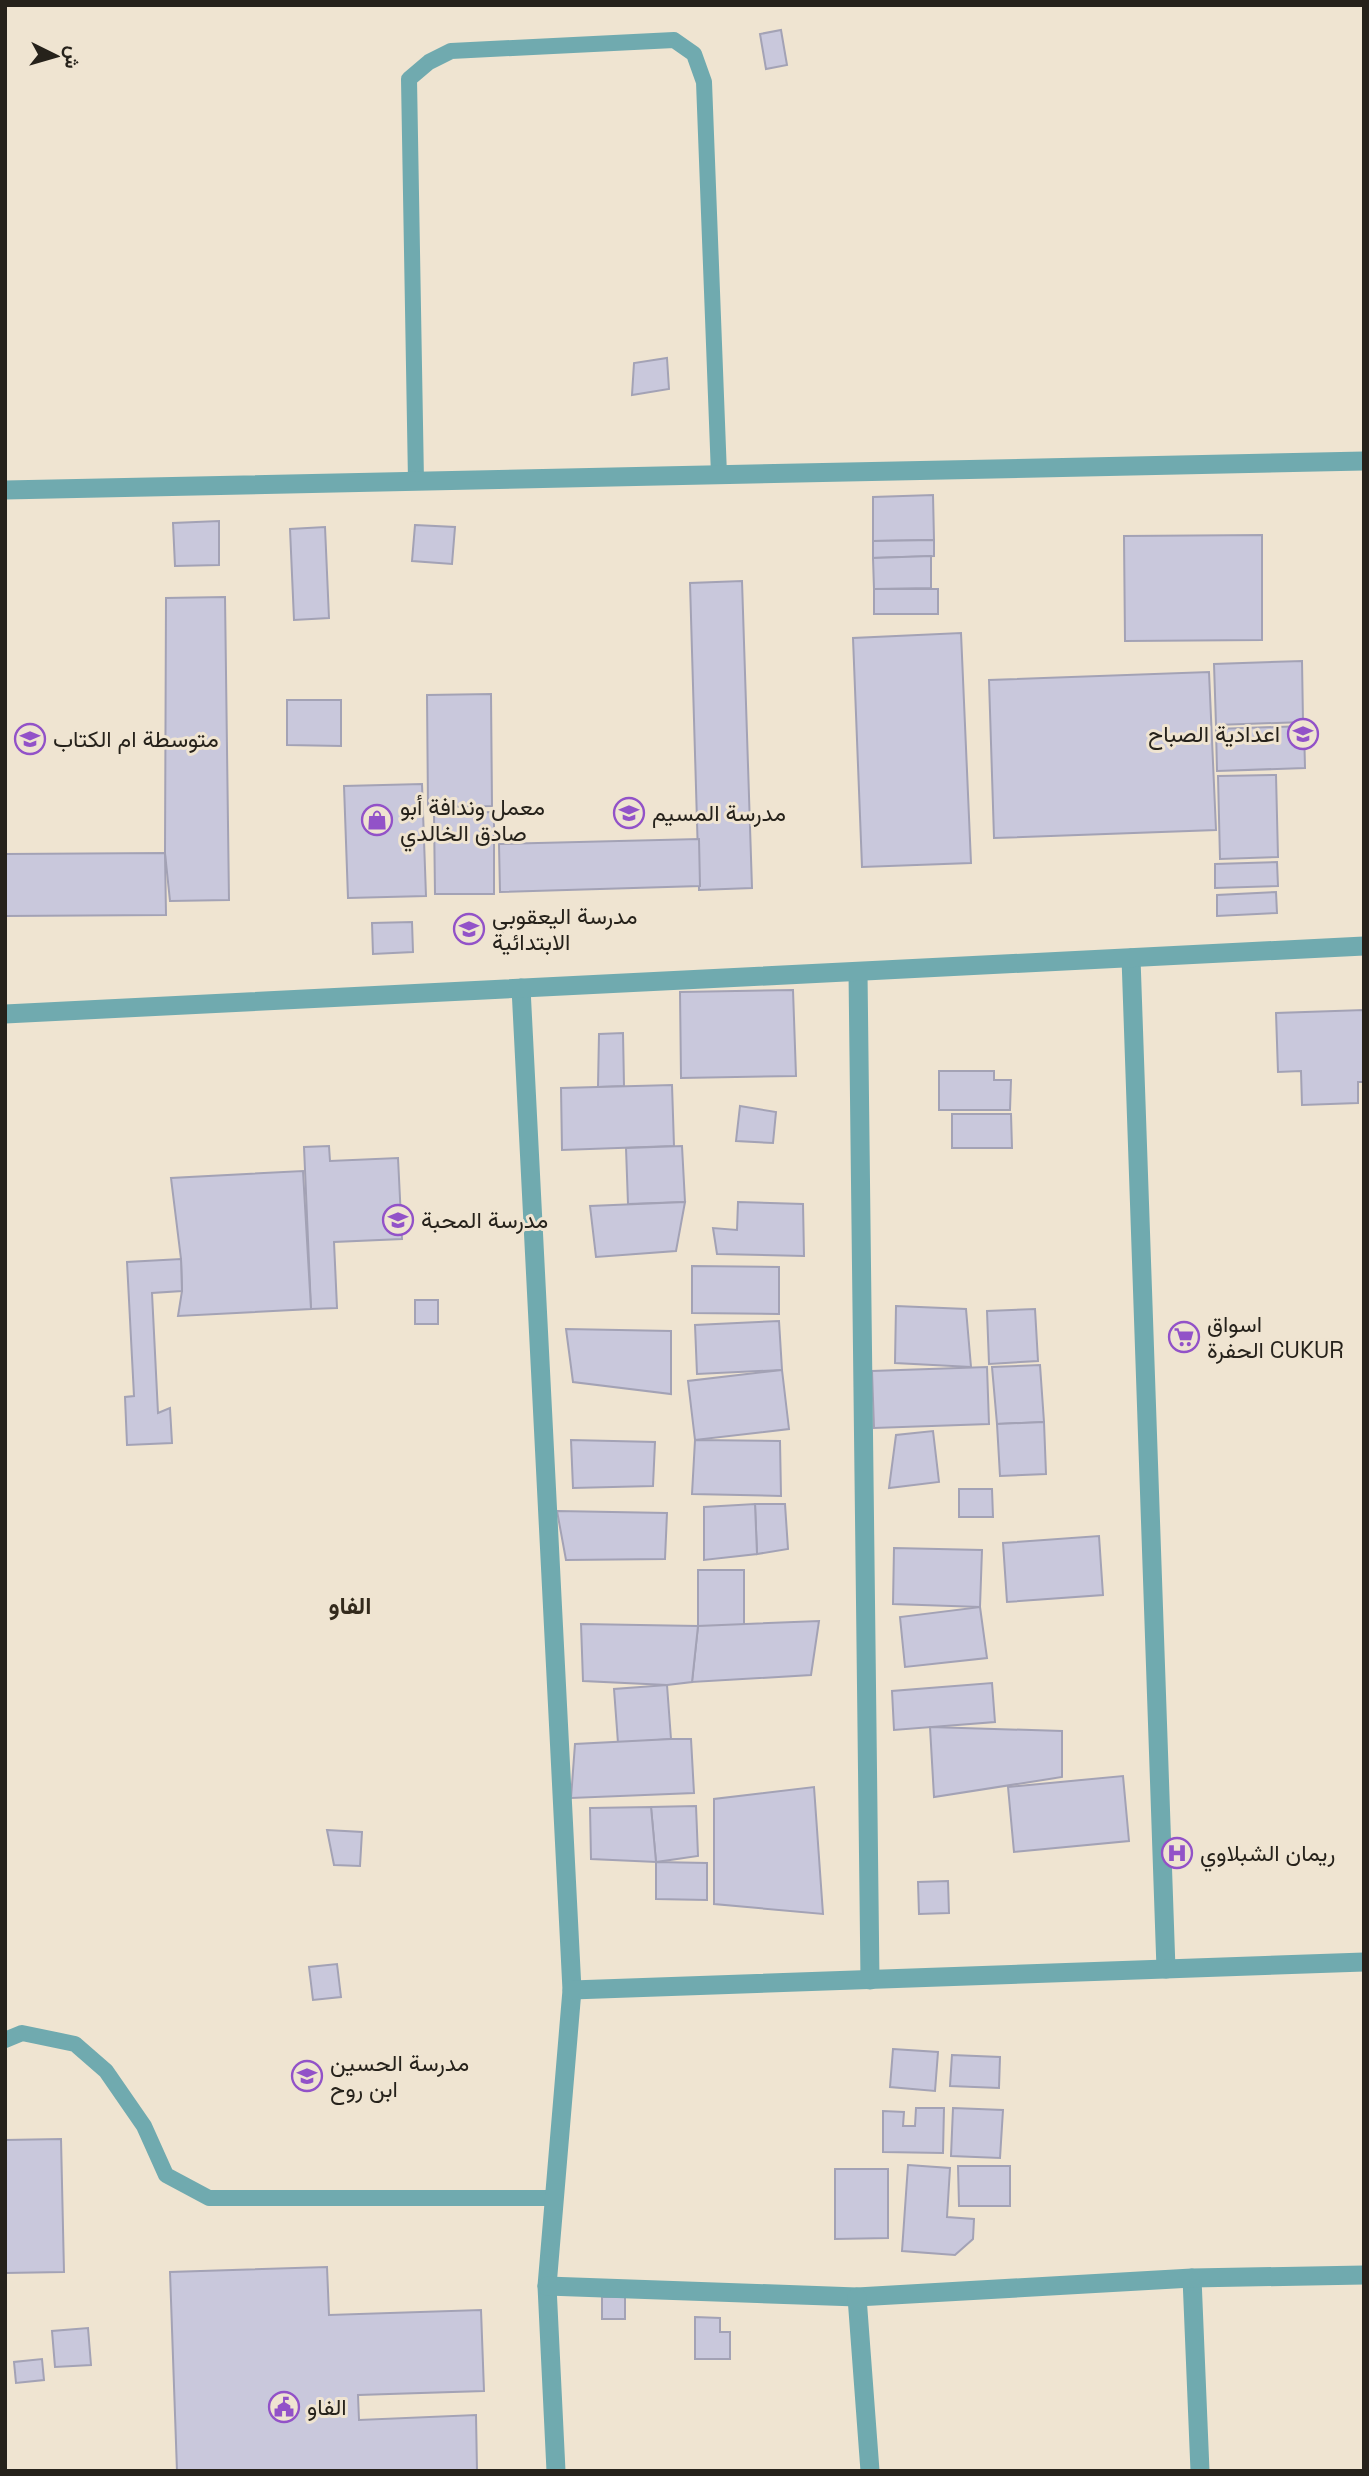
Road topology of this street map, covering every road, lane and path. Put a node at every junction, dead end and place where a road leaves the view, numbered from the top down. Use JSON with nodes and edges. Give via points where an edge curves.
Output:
{"nodes":[{"id":1,"x":1364,"y":461,"type":"edge"},
{"id":2,"x":719,"y":475,"type":"junction"},
{"id":3,"x":416,"y":481,"type":"junction"},
{"id":4,"x":5,"y":489,"type":"edge"},
{"id":5,"x":1364,"y":946,"type":"edge"},
{"id":6,"x":1130,"y":958,"type":"junction"},
{"id":7,"x":858,"y":972,"type":"junction"},
{"id":8,"x":521,"y":988,"type":"junction"},
{"id":9,"x":5,"y":1014,"type":"edge"},
{"id":10,"x":1364,"y":1962,"type":"edge"},
{"id":11,"x":1166,"y":1969,"type":"junction"},
{"id":12,"x":870,"y":1980,"type":"junction"},
{"id":13,"x":572,"y":1990,"type":"junction"},
{"id":14,"x":5,"y":2040,"type":"edge"},
{"id":15,"x":554,"y":2198,"type":"junction"},
{"id":16,"x":1364,"y":2275,"type":"edge"},
{"id":17,"x":1192,"y":2278,"type":"junction"},
{"id":18,"x":547,"y":2286,"type":"junction"},
{"id":19,"x":857,"y":2297,"type":"junction"},
{"id":20,"x":556,"y":2471,"type":"edge"},
{"id":21,"x":870,"y":2471,"type":"edge"},
{"id":22,"x":1200,"y":2471,"type":"edge"}],
"edges":[{"from":1,"to":2,"type":"street"},
{"from":2,"to":3,"type":"street"},
{"from":2,"to":3,"type":"lane","via":[[704,82],[694,54],[674,40],[451,51],[409,79]]},
{"from":3,"to":4,"type":"street"},
{"from":5,"to":6,"type":"street"},
{"from":6,"to":7,"type":"street"},
{"from":6,"to":11,"type":"street"},
{"from":7,"to":8,"type":"street"},
{"from":7,"to":12,"type":"street"},
{"from":8,"to":9,"type":"street"},
{"from":8,"to":13,"type":"street"},
{"from":10,"to":11,"type":"street"},
{"from":11,"to":12,"type":"street"},
{"from":12,"to":13,"type":"street"},
{"from":13,"to":15,"type":"street"},
{"from":14,"to":15,"type":"lane","via":[[22,2033],[75,2044],[106,2071],[129,2104],[166,2175],[209,2199]]},
{"from":15,"to":18,"type":"street"},
{"from":16,"to":17,"type":"street"},
{"from":17,"to":19,"type":"street"},
{"from":17,"to":22,"type":"street"},
{"from":18,"to":19,"type":"street"},
{"from":18,"to":20,"type":"street"},
{"from":19,"to":21,"type":"street"}]}
